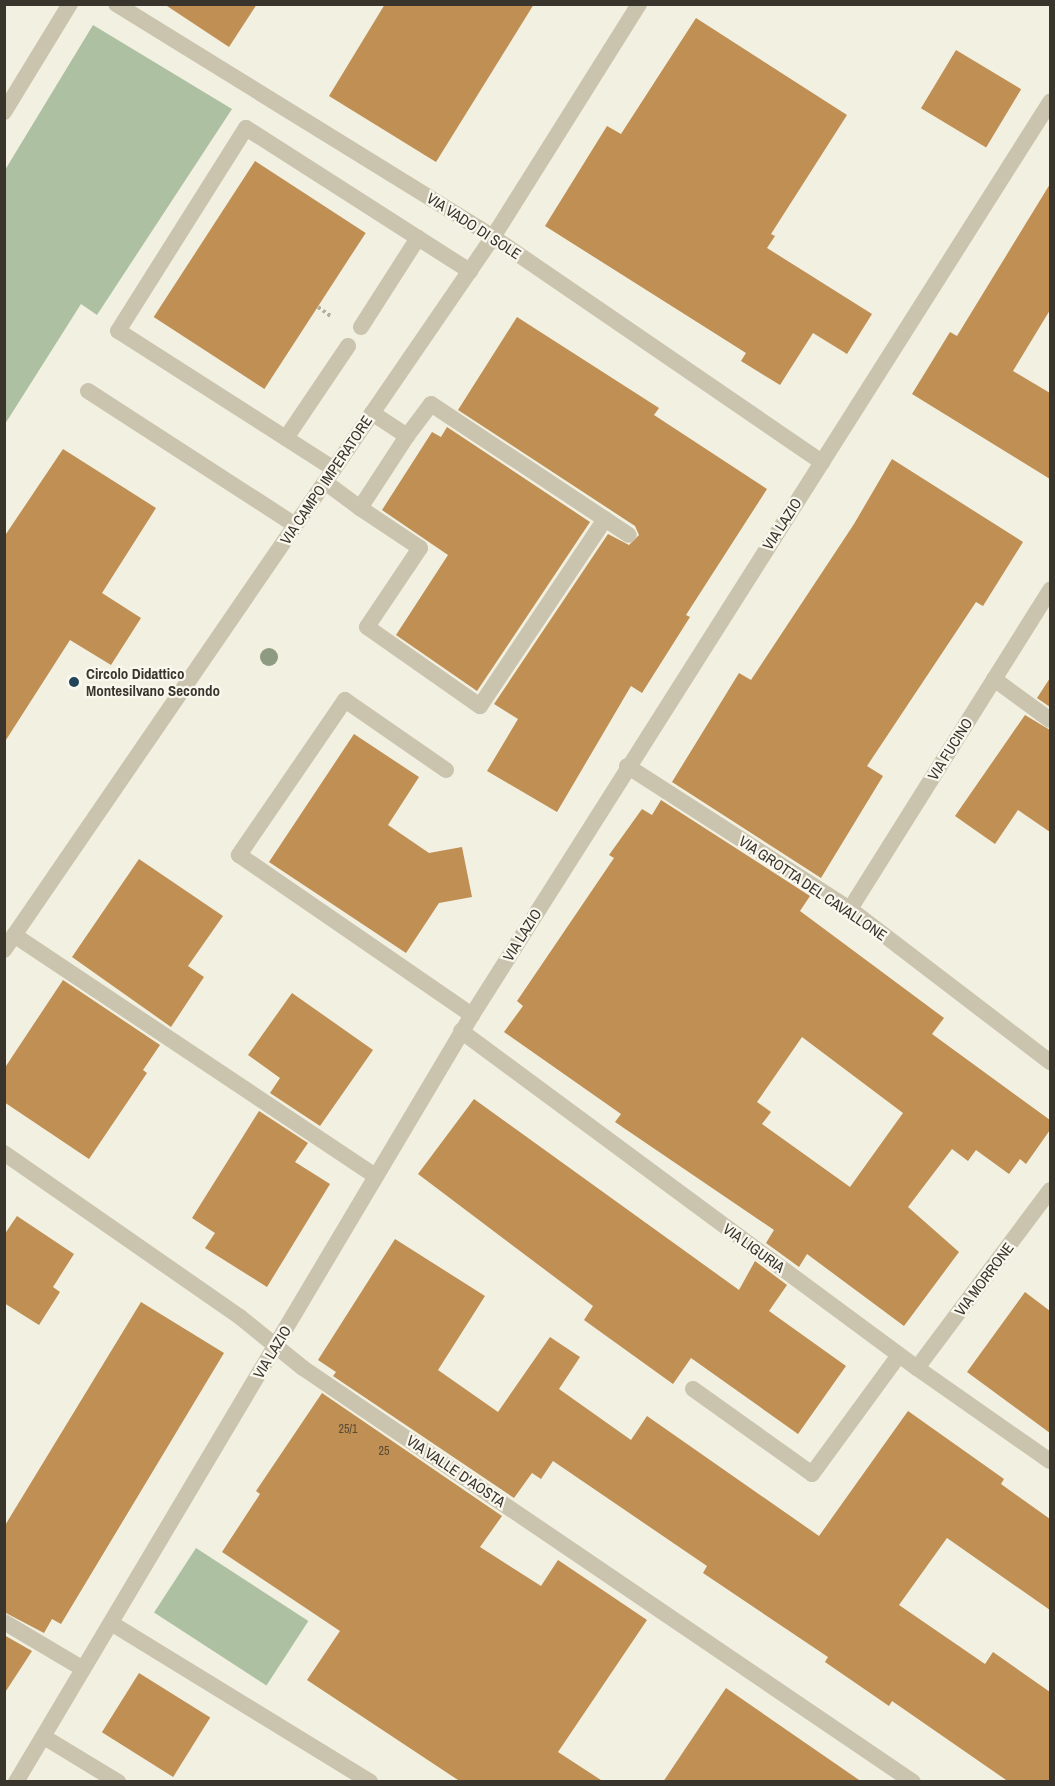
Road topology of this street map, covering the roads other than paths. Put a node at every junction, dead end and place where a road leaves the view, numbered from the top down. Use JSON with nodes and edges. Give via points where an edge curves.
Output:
{"nodes":[{"id":1,"x":70,"y":4,"type":"edge"},
{"id":2,"x":116,"y":4,"type":"edge"},
{"id":3,"x":639,"y":4,"type":"edge"},
{"id":4,"x":1050,"y":102,"type":"edge"},
{"id":5,"x":4,"y":112,"type":"edge"},
{"id":6,"x":493,"y":237,"type":"junction"},
{"id":7,"x":418,"y":238,"type":"junction"},
{"id":8,"x":470,"y":271,"type":"junction"},
{"id":9,"x":361,"y":327,"type":"dead end"},
{"id":10,"x":348,"y":346,"type":"dead end"},
{"id":11,"x":88,"y":392,"type":"dead end"},
{"id":12,"x":372,"y":413,"type":"junction"},
{"id":13,"x":407,"y":436,"type":"junction"},
{"id":14,"x":286,"y":438,"type":"junction"},
{"id":15,"x":822,"y":462,"type":"junction"},
{"id":16,"x":330,"y":475,"type":"junction"},
{"id":17,"x":360,"y":508,"type":"junction"},
{"id":18,"x":605,"y":519,"type":"junction"},
{"id":19,"x":295,"y":525,"type":"junction"},
{"id":20,"x":628,"y":535,"type":"dead end"},
{"id":21,"x":1050,"y":590,"type":"edge"},
{"id":22,"x":994,"y":679,"type":"junction"},
{"id":23,"x":1050,"y":720,"type":"edge"},
{"id":24,"x":627,"y":766,"type":"junction"},
{"id":25,"x":446,"y":770,"type":"dead end"},
{"id":26,"x":850,"y":909,"type":"junction"},
{"id":27,"x":14,"y":935,"type":"junction"},
{"id":28,"x":4,"y":950,"type":"edge"},
{"id":29,"x":471,"y":1015,"type":"junction"},
{"id":30,"x":461,"y":1031,"type":"junction"},
{"id":31,"x":1050,"y":1062,"type":"edge"},
{"id":32,"x":4,"y":1153,"type":"edge"},
{"id":33,"x":376,"y":1176,"type":"junction"},
{"id":34,"x":1050,"y":1190,"type":"edge"},
{"id":35,"x":277,"y":1344,"type":"junction"},
{"id":36,"x":899,"y":1354,"type":"junction"},
{"id":37,"x":917,"y":1368,"type":"junction"},
{"id":38,"x":693,"y":1389,"type":"dead end"},
{"id":39,"x":1050,"y":1461,"type":"edge"},
{"id":40,"x":4,"y":1622,"type":"edge"},
{"id":41,"x":111,"y":1623,"type":"junction"},
{"id":42,"x":84,"y":1669,"type":"junction"},
{"id":43,"x":44,"y":1737,"type":"junction"},
{"id":44,"x":16,"y":1782,"type":"edge"},
{"id":45,"x":118,"y":1782,"type":"edge"},
{"id":46,"x":370,"y":1782,"type":"edge"},
{"id":47,"x":913,"y":1782,"type":"edge"}],
"edges":[{"from":1,"to":5,"type":"street"},
{"from":2,"to":6,"type":"street","name":"VIA VADO DI SOLE"},
{"from":3,"to":6,"type":"street","name":"VIA CAMPO IMPERATORE"},
{"from":4,"to":15,"type":"street","name":"VIA LAZIO"},
{"from":6,"to":8,"type":"street","name":"VIA CAMPO IMPERATORE"},
{"from":6,"to":15,"type":"street","name":"VIA VADO DI SOLE"},
{"from":7,"to":8,"type":"street"},
{"from":7,"to":9,"type":"street"},
{"from":7,"to":14,"type":"street","via":[[246,128],[118,331]]},
{"from":8,"to":12,"type":"street","name":"VIA CAMPO IMPERATORE"},
{"from":10,"to":14,"type":"street"},
{"from":11,"to":19,"type":"street"},
{"from":12,"to":13,"type":"street"},
{"from":12,"to":16,"type":"street","name":"VIA CAMPO IMPERATORE"},
{"from":13,"to":17,"type":"street"},
{"from":13,"to":18,"type":"street","via":[[431,404]]},
{"from":14,"to":16,"type":"street"},
{"from":15,"to":24,"type":"street","name":"VIA LAZIO"},
{"from":16,"to":17,"type":"street"},
{"from":16,"to":19,"type":"street","name":"VIA CAMPO IMPERATORE"},
{"from":17,"to":18,"type":"street","via":[[420,548],[367,627],[480,706]]},
{"from":18,"to":20,"type":"street"},
{"from":19,"to":27,"type":"street","name":"VIA CAMPO IMPERATORE"},
{"from":21,"to":22,"type":"street","name":"VIA FUCINO"},
{"from":22,"to":23,"type":"street"},
{"from":22,"to":26,"type":"street","name":"VIA FUCINO"},
{"from":24,"to":26,"type":"street","name":"VIA GROTTA DEL CAVALLONE"},
{"from":24,"to":29,"type":"street","name":"VIA LAZIO"},
{"from":25,"to":29,"type":"street","via":[[345,700],[239,855]]},
{"from":26,"to":31,"type":"street","name":"VIA GROTTA DEL CAVALLONE"},
{"from":27,"to":28,"type":"street","name":"VIA CAMPO IMPERATORE"},
{"from":27,"to":33,"type":"street"},
{"from":29,"to":30,"type":"street","name":"VIA LAZIO"},
{"from":30,"to":33,"type":"street","name":"VIA LAZIO"},
{"from":30,"to":36,"type":"street","name":"VIA LIGURIA"},
{"from":32,"to":35,"type":"street","name":"VIA VALLE D'AOSTA"},
{"from":33,"to":35,"type":"street","name":"VIA LAZIO"},
{"from":34,"to":37,"type":"street","name":"VIA MORRONE"},
{"from":35,"to":41,"type":"street","name":"VIA LAZIO"},
{"from":35,"to":47,"type":"street","name":"VIA VALLE D'AOSTA","via":[[313,1375]]},
{"from":36,"to":37,"type":"street","name":"VIA LIGURIA"},
{"from":36,"to":38,"type":"street","via":[[812,1474]]},
{"from":37,"to":39,"type":"street","name":"VIA LIGURIA"},
{"from":40,"to":42,"type":"street"},
{"from":41,"to":42,"type":"street","name":"VIA LAZIO"},
{"from":41,"to":46,"type":"street"},
{"from":42,"to":43,"type":"street","name":"VIA LAZIO"},
{"from":43,"to":44,"type":"street","name":"VIA LAZIO"},
{"from":43,"to":45,"type":"street"}]}
